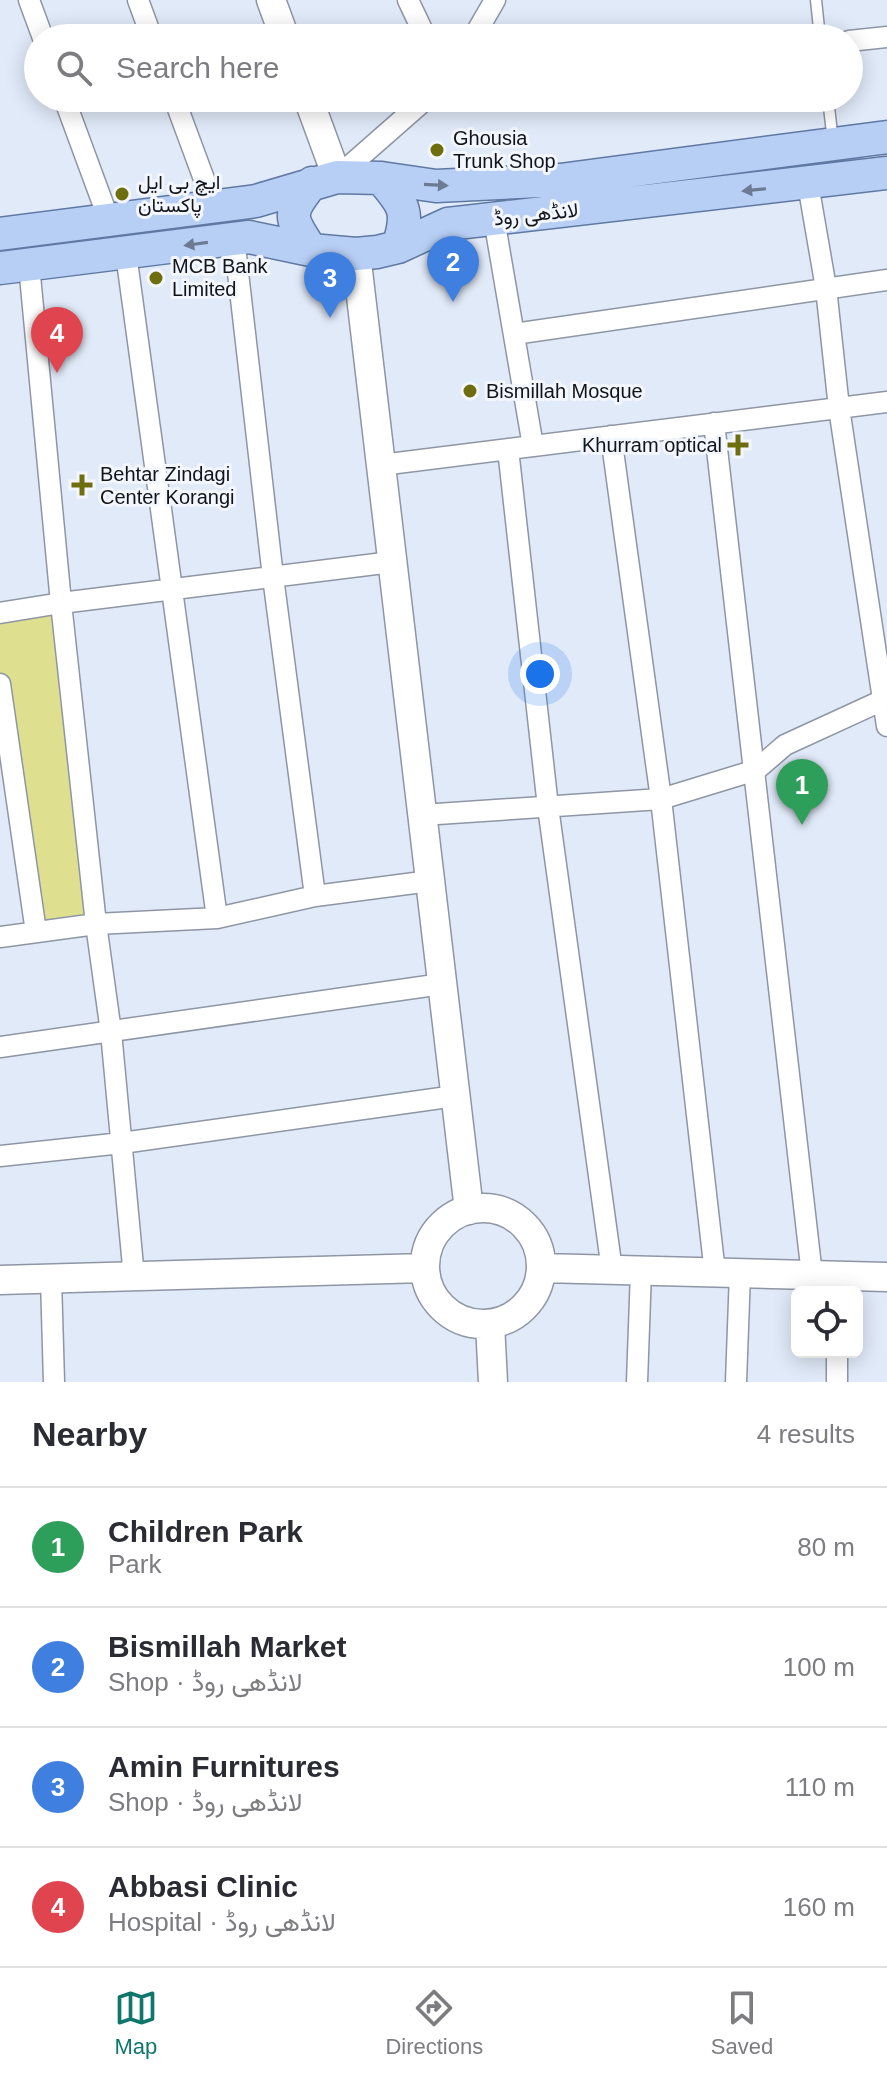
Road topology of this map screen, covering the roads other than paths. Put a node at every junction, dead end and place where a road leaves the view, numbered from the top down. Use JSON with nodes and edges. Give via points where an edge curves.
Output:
{"nodes":[{"id":1,"x":29,"y":0,"type":"edge"},
{"id":2,"x":138,"y":0,"type":"edge"},
{"id":3,"x":271,"y":0,"type":"edge"},
{"id":4,"x":408,"y":0,"type":"edge"},
{"id":5,"x":495,"y":0,"type":"edge"},
{"id":6,"x":816,"y":0,"type":"edge"},
{"id":7,"x":38,"y":24,"type":"edge"},
{"id":8,"x":147,"y":24,"type":"edge"},
{"id":9,"x":280,"y":24,"type":"edge"},
{"id":10,"x":419,"y":24,"type":"edge"},
{"id":11,"x":481,"y":24,"type":"edge"},
{"id":12,"x":819,"y":24,"type":"edge"},
{"id":13,"x":887,"y":37,"type":"edge"},
{"id":14,"x":863,"y":40,"type":"edge"},
{"id":15,"x":69,"y":112,"type":"edge"},
{"id":16,"x":179,"y":112,"type":"edge"},
{"id":17,"x":311,"y":112,"type":"edge"},
{"id":18,"x":410,"y":112,"type":"edge"},
{"id":19,"x":830,"y":112,"type":"edge"},
{"id":20,"x":887,"y":137,"type":"edge"},
{"id":21,"x":834,"y":144,"type":"junction"},
{"id":22,"x":887,"y":173,"type":"edge"},
{"id":23,"x":381,"y":178,"type":"junction"},
{"id":24,"x":325,"y":180,"type":"junction"},
{"id":25,"x":808,"y":184,"type":"junction"},
{"id":26,"x":214,"y":206,"type":"junction"},
{"id":27,"x":494,"y":219,"type":"junction"},
{"id":28,"x":109,"y":220,"type":"junction"},
{"id":29,"x":0,"y":234,"type":"edge"},
{"id":30,"x":234,"y":238,"type":"junction"},
{"id":31,"x":398,"y":247,"type":"junction"},
{"id":32,"x":311,"y":250,"type":"junction"},
{"id":33,"x":126,"y":254,"type":"junction"},
{"id":34,"x":356,"y":254,"type":"junction"},
{"id":35,"x":15,"y":267,"type":"edge"},
{"id":36,"x":887,"y":280,"type":"edge"},
{"id":37,"x":826,"y":288,"type":"junction"},
{"id":38,"x":514,"y":334,"type":"junction"},
{"id":39,"x":887,"y":402,"type":"edge"},
{"id":40,"x":839,"y":408,"type":"junction"},
{"id":41,"x":714,"y":423,"type":"junction"},
{"id":42,"x":611,"y":436,"type":"junction"},
{"id":43,"x":533,"y":446,"type":"junction"},
{"id":44,"x":508,"y":449,"type":"junction"},
{"id":45,"x":381,"y":465,"type":"junction"},
{"id":46,"x":392,"y":562,"type":"junction"},
{"id":47,"x":273,"y":577,"type":"junction"},
{"id":48,"x":173,"y":589,"type":"junction"},
{"id":49,"x":61,"y":603,"type":"junction"},
{"id":50,"x":0,"y":613,"type":"edge"},
{"id":51,"x":0,"y":684,"type":"edge"},
{"id":52,"x":883,"y":700,"type":"junction"},
{"id":53,"x":887,"y":725,"type":"edge"},
{"id":54,"x":756,"y":770,"type":"junction"},
{"id":55,"x":661,"y":799,"type":"junction"},
{"id":56,"x":548,"y":807,"type":"junction"},
{"id":57,"x":422,"y":815,"type":"junction"},
{"id":58,"x":430,"y":881,"type":"junction"},
{"id":59,"x":315,"y":896,"type":"junction"},
{"id":60,"x":217,"y":918,"type":"junction"},
{"id":61,"x":96,"y":924,"type":"junction"},
{"id":62,"x":36,"y":932,"type":"junction"},
{"id":63,"x":0,"y":937,"type":"edge"},
{"id":64,"x":442,"y":984,"type":"junction"},
{"id":65,"x":111,"y":1032,"type":"junction"},
{"id":66,"x":0,"y":1047,"type":"edge"},
{"id":67,"x":455,"y":1096,"type":"junction"},
{"id":68,"x":122,"y":1143,"type":"junction"},
{"id":69,"x":0,"y":1156,"type":"edge"},
{"id":70,"x":469,"y":1210,"type":"junction"},
{"id":71,"x":425,"y":1268,"type":"junction"},
{"id":72,"x":542,"y":1268,"type":"junction"},
{"id":73,"x":612,"y":1270,"type":"junction"},
{"id":74,"x":641,"y":1271,"type":"junction"},
{"id":75,"x":728,"y":1273,"type":"junction"},
{"id":76,"x":134,"y":1277,"type":"junction"},
{"id":77,"x":887,"y":1277,"type":"edge"},
{"id":78,"x":51,"y":1279,"type":"junction"},
{"id":79,"x":0,"y":1280,"type":"edge"},
{"id":80,"x":830,"y":1281,"type":"edge"},
{"id":81,"x":490,"y":1324,"type":"junction"},
{"id":82,"x":837,"y":1358,"type":"edge"},
{"id":83,"x":54,"y":1382,"type":"edge"},
{"id":84,"x":493,"y":1382,"type":"edge"},
{"id":85,"x":637,"y":1382,"type":"edge"},
{"id":86,"x":736,"y":1382,"type":"edge"},
{"id":87,"x":837,"y":1382,"type":"edge"}],
"edges":[{"from":1,"to":7,"type":"street"},
{"from":2,"to":8,"type":"street"},
{"from":3,"to":9,"type":"street"},
{"from":4,"to":10,"type":"street"},
{"from":5,"to":11,"type":"street"},
{"from":6,"to":12,"type":"lane"},
{"from":13,"to":14,"type":"street"},
{"from":15,"to":28,"type":"street"},
{"from":16,"to":26,"type":"street"},
{"from":17,"to":24,"type":"street"},
{"from":18,"to":24,"type":"street"},
{"from":19,"to":21,"type":"lane"},
{"from":20,"to":21,"type":"main road","name":"لانڈھی روڈ"},
{"from":23,"to":21,"type":"main road","name":"لانڈھی روڈ","one_way":true,"via":[[436,186],[560,180]]},
{"from":22,"to":25,"type":"main road","name":"لانڈھی روڈ"},
{"from":23,"to":24,"type":"main road","name":"لانڈھی روڈ"},
{"from":23,"to":31,"type":"main road","via":[[404,210]]},
{"from":24,"to":26,"type":"main road","name":"لانڈھی روڈ","via":[[256,201]]},
{"from":24,"to":32,"type":"main road","via":[[296,203],[292,217]]},
{"from":25,"to":27,"type":"main road","name":"لانڈھی روڈ","one_way":true},
{"from":25,"to":37,"type":"street"},
{"from":26,"to":28,"type":"main road","name":"لانڈھی روڈ"},
{"from":27,"to":31,"type":"main road","name":"لانڈھی روڈ","via":[[448,224]]},
{"from":27,"to":38,"type":"street"},
{"from":28,"to":29,"type":"main road","name":"لانڈھی روڈ"},
{"from":30,"to":32,"type":"main road","name":"لانڈھی روڈ"},
{"from":30,"to":33,"type":"main road","name":"لانڈھی روڈ","one_way":true},
{"from":30,"to":47,"type":"street"},
{"from":31,"to":34,"type":"main road","name":"لانڈھی روڈ"},
{"from":32,"to":34,"type":"main road","name":"لانڈھی روڈ"},
{"from":33,"to":35,"type":"main road","name":"لانڈھی روڈ"},
{"from":33,"to":48,"type":"street"},
{"from":34,"to":45,"type":"street"},
{"from":35,"to":49,"type":"street"},
{"from":36,"to":37,"type":"street"},
{"from":37,"to":38,"type":"street"},
{"from":37,"to":40,"type":"street"},
{"from":38,"to":43,"type":"street"},
{"from":39,"to":40,"type":"street"},
{"from":40,"to":41,"type":"street"},
{"from":40,"to":52,"type":"street"},
{"from":41,"to":42,"type":"street"},
{"from":41,"to":54,"type":"street"},
{"from":42,"to":43,"type":"street"},
{"from":42,"to":55,"type":"street"},
{"from":43,"to":44,"type":"street"},
{"from":44,"to":45,"type":"street"},
{"from":44,"to":56,"type":"street"},
{"from":45,"to":46,"type":"street"},
{"from":46,"to":47,"type":"street"},
{"from":46,"to":57,"type":"street"},
{"from":47,"to":48,"type":"street"},
{"from":47,"to":59,"type":"street"},
{"from":48,"to":49,"type":"street"},
{"from":48,"to":60,"type":"street"},
{"from":49,"to":50,"type":"street"},
{"from":49,"to":61,"type":"street"},
{"from":51,"to":62,"type":"street"},
{"from":52,"to":53,"type":"street"},
{"from":52,"to":54,"type":"street","via":[[785,745]]},
{"from":54,"to":55,"type":"street"},
{"from":54,"to":80,"type":"street"},
{"from":55,"to":56,"type":"street"},
{"from":55,"to":75,"type":"street"},
{"from":56,"to":57,"type":"street"},
{"from":56,"to":73,"type":"street"},
{"from":57,"to":58,"type":"street"},
{"from":58,"to":59,"type":"street"},
{"from":58,"to":64,"type":"street"},
{"from":59,"to":60,"type":"street"},
{"from":60,"to":61,"type":"street"},
{"from":61,"to":62,"type":"street"},
{"from":61,"to":65,"type":"street"},
{"from":62,"to":63,"type":"street"},
{"from":64,"to":65,"type":"street"},
{"from":64,"to":67,"type":"street"},
{"from":65,"to":66,"type":"street"},
{"from":65,"to":68,"type":"street"},
{"from":67,"to":68,"type":"street"},
{"from":67,"to":70,"type":"street"},
{"from":68,"to":69,"type":"street"},
{"from":68,"to":76,"type":"street"},
{"from":70,"to":71,"type":"street","via":[[436,1232]]},
{"from":70,"to":72,"type":"street","via":[[507,1213],[523,1224],[535,1240]]},
{"from":71,"to":76,"type":"street"},
{"from":71,"to":81,"type":"street","via":[[438,1304],[462,1320]]},
{"from":72,"to":73,"type":"street"},
{"from":72,"to":81,"type":"street","via":[[523,1308]]},
{"from":73,"to":74,"type":"street"},
{"from":74,"to":75,"type":"street"},
{"from":74,"to":85,"type":"street"},
{"from":75,"to":80,"type":"street"},
{"from":75,"to":86,"type":"street"},
{"from":76,"to":78,"type":"street"},
{"from":77,"to":80,"type":"street"},
{"from":78,"to":79,"type":"street"},
{"from":78,"to":83,"type":"street"},
{"from":81,"to":84,"type":"street"},
{"from":82,"to":87,"type":"street"}]}
